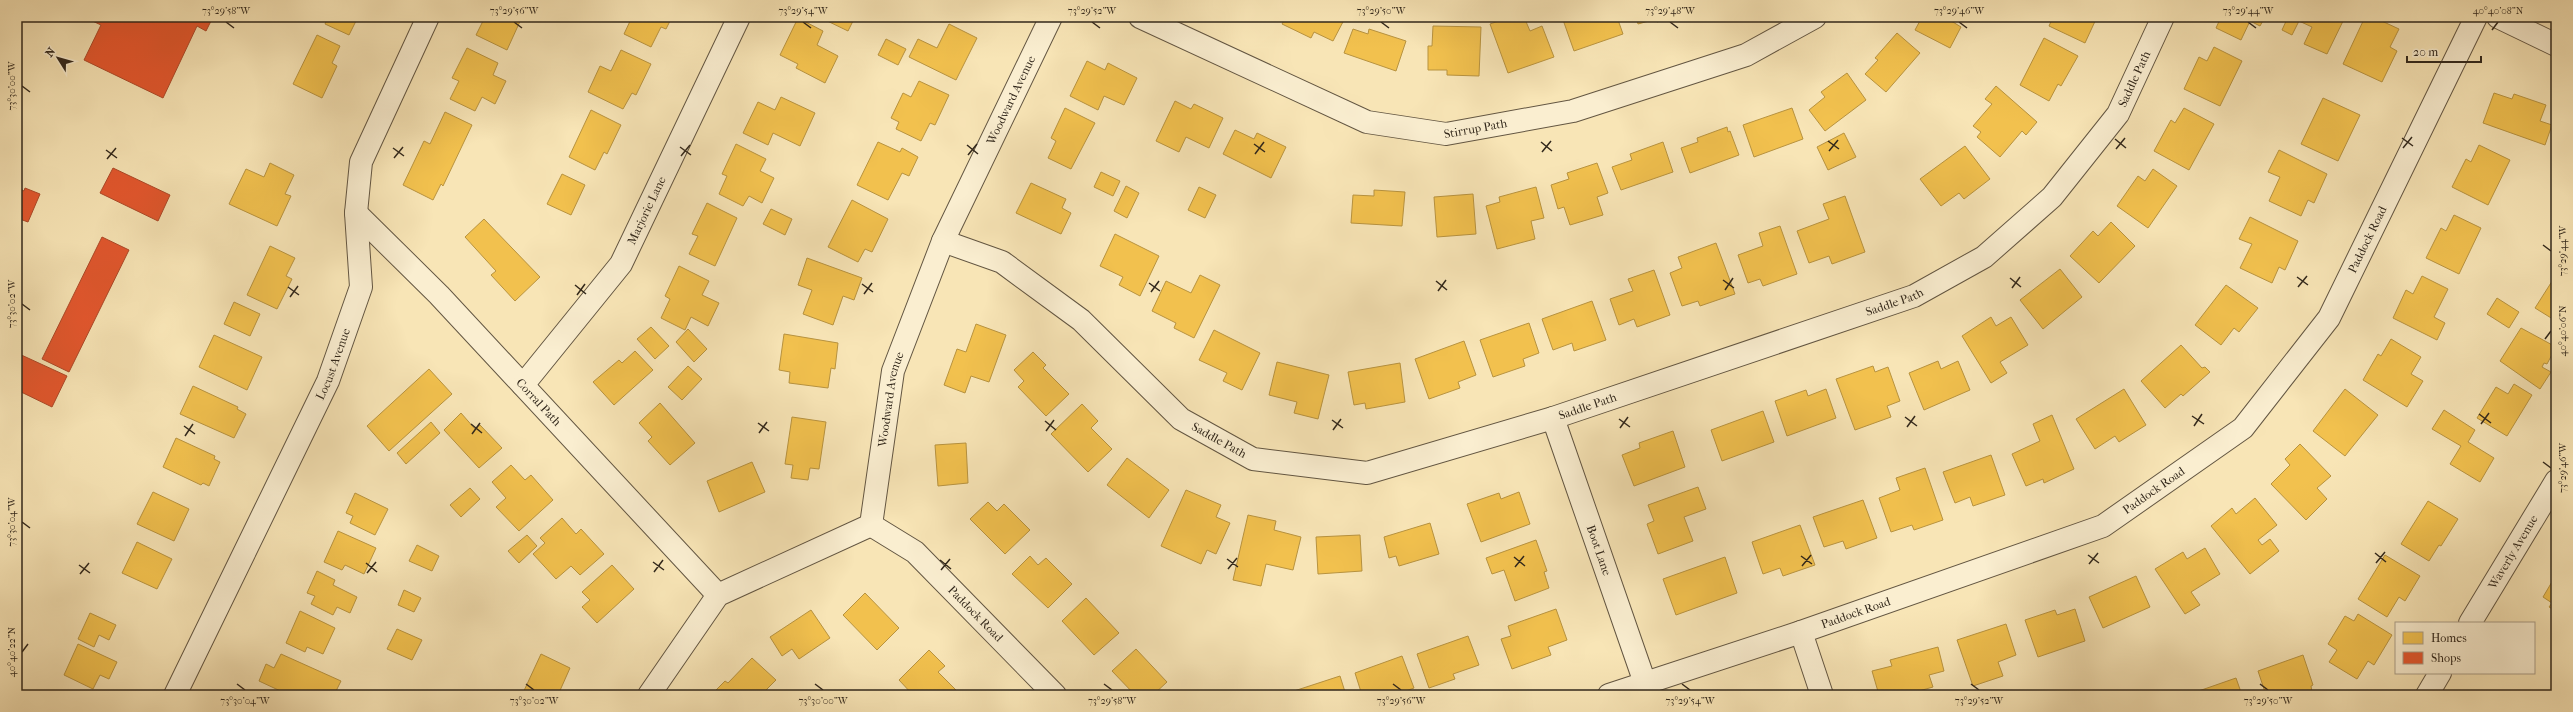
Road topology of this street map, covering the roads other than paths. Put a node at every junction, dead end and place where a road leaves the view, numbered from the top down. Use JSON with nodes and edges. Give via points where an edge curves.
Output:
{"nodes":[{"id":1,"x":428,"y":17,"type":"edge"},
{"id":2,"x":739,"y":17,"type":"edge"},
{"id":3,"x":1051,"y":17,"type":"edge"},
{"id":4,"x":1140,"y":17,"type":"edge"},
{"id":5,"x":1815,"y":17,"type":"edge"},
{"id":6,"x":2163,"y":17,"type":"edge"},
{"id":7,"x":2476,"y":17,"type":"edge"},
{"id":8,"x":2498,"y":17,"type":"edge"},
{"id":9,"x":2556,"y":45,"type":"edge"},
{"id":10,"x":356,"y":213,"type":"junction"},
{"id":11,"x":943,"y":241,"type":"junction"},
{"id":12,"x":523,"y":385,"type":"junction"},
{"id":13,"x":1553,"y":418,"type":"junction"},
{"id":14,"x":2556,"y":481,"type":"edge"},
{"id":15,"x":871,"y":525,"type":"junction"},
{"id":16,"x":718,"y":595,"type":"junction"},
{"id":17,"x":2471,"y":622,"type":"edge"},
{"id":18,"x":1801,"y":632,"type":"junction"},
{"id":19,"x":2439,"y":674,"type":"edge"},
{"id":20,"x":1645,"y":683,"type":"junction"},
{"id":21,"x":176,"y":695,"type":"edge"},
{"id":22,"x":649,"y":695,"type":"edge"},
{"id":23,"x":1055,"y":695,"type":"edge"},
{"id":24,"x":1609,"y":695,"type":"edge"},
{"id":25,"x":1822,"y":695,"type":"edge"},
{"id":26,"x":2426,"y":695,"type":"edge"}],
"edges":[{"from":1,"to":10,"type":"street","name":"Locust Avenue","via":[[360,162]]},
{"from":2,"to":12,"type":"street","name":"Marjorie Lane","via":[[621,264]]},
{"from":3,"to":11,"type":"street","name":"Woodward Avenue"},
{"from":4,"to":5,"type":"street","name":"Stirrup Path","via":[[1367,122],[1446,134],[1573,111],[1746,54]]},
{"from":6,"to":13,"type":"street","name":"Saddle Path","via":[[2118,114],[2052,197],[1984,257],[1914,296]]},
{"from":7,"to":18,"type":"street","name":"Paddock Road","via":[[2329,318],[2243,428],[2103,526]]},
{"from":8,"to":9,"type":"street"},
{"from":10,"to":12,"type":"street","name":"Corral Path","via":[[439,295]]},
{"from":10,"to":21,"type":"street","name":"Locust Avenue","via":[[361,287],[328,381]]},
{"from":11,"to":13,"type":"street","name":"Saddle Path","via":[[1002,262],[1081,320],[1181,419],[1253,459],[1367,473]]},
{"from":11,"to":15,"type":"street","name":"Woodward Avenue","via":[[894,371]]},
{"from":12,"to":16,"type":"street","name":"Corral Path"},
{"from":13,"to":20,"type":"street","name":"Boot Lane"},
{"from":14,"to":17,"type":"street","name":"Waverly Avenue"},
{"from":15,"to":16,"type":"street"},
{"from":15,"to":23,"type":"street","name":"Paddock Road","via":[[915,552]]},
{"from":16,"to":22,"type":"street"},
{"from":18,"to":20,"type":"street","name":"Paddock Road"},
{"from":18,"to":25,"type":"street"},
{"from":19,"to":26,"type":"street"},
{"from":20,"to":24,"type":"street","name":"Paddock Road"}]}
